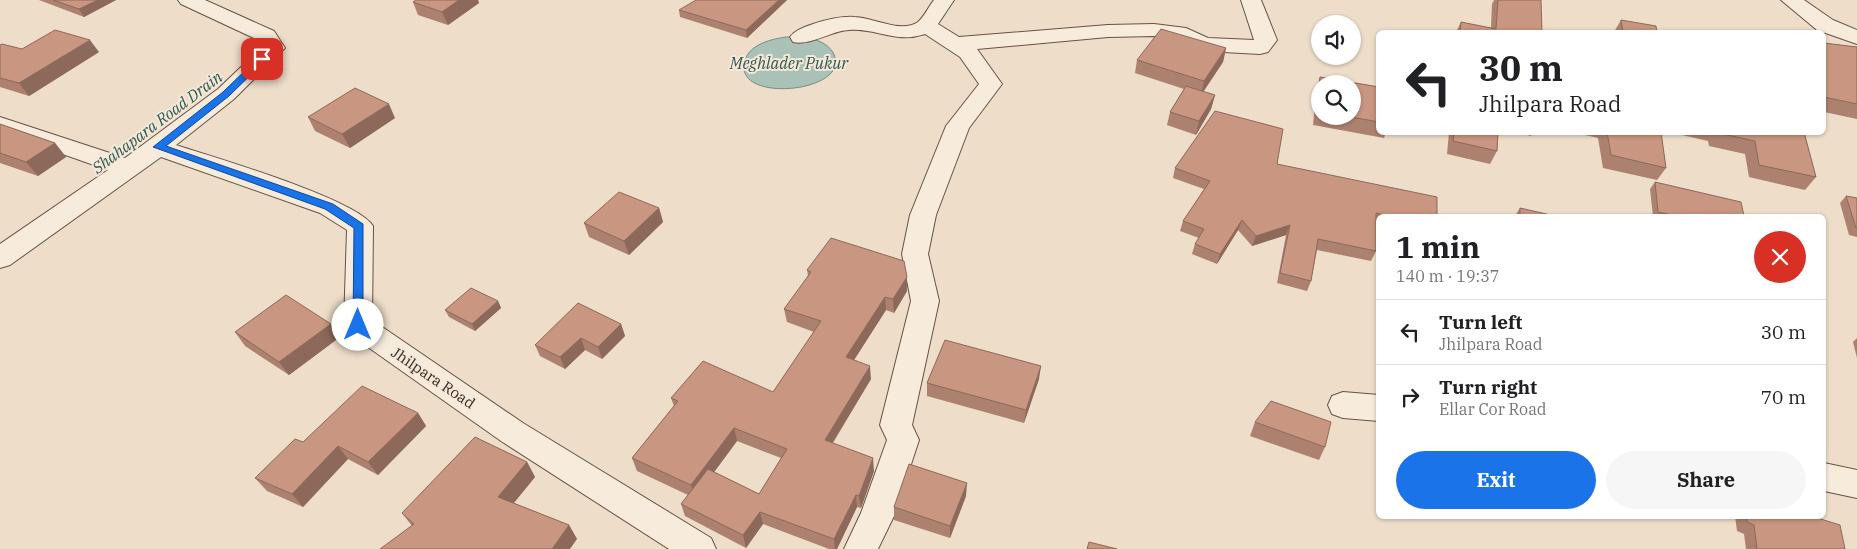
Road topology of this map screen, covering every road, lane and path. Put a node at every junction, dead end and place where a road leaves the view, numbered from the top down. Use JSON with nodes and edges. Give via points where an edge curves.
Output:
{"nodes":[{"id":1,"x":188,"y":0,"type":"edge"},
{"id":2,"x":944,"y":0,"type":"edge"},
{"id":3,"x":1251,"y":0,"type":"edge"},
{"id":4,"x":1791,"y":0,"type":"edge"},
{"id":5,"x":926,"y":26,"type":"junction"},
{"id":6,"x":801,"y":37,"type":"dead end"},
{"id":7,"x":1857,"y":38,"type":"edge"},
{"id":8,"x":954,"y":44,"type":"junction"},
{"id":9,"x":998,"y":86,"type":"dead end"},
{"id":10,"x":0,"y":124,"type":"edge"},
{"id":11,"x":158,"y":147,"type":"junction"},
{"id":12,"x":127,"y":168,"type":"junction"},
{"id":13,"x":935,"y":218,"type":"dead end"},
{"id":14,"x":0,"y":258,"type":"edge"},
{"id":15,"x":1343,"y":405,"type":"dead end"},
{"id":16,"x":1376,"y":408,"type":"edge"},
{"id":17,"x":1826,"y":478,"type":"edge"},
{"id":18,"x":1857,"y":484,"type":"edge"},
{"id":19,"x":700,"y":549,"type":"edge"},
{"id":20,"x":862,"y":549,"type":"edge"}],
"edges":[{"from":1,"to":11,"type":"street","via":[[266,36],[274,48],[226,94]]},
{"from":2,"to":5,"type":"street"},
{"from":3,"to":8,"type":"street","via":[[1266,40],[1260,47],[1205,44],[1178,33],[1154,30]]},
{"from":4,"to":7,"type":"street","via":[[1825,25]]},
{"from":5,"to":6,"type":"street","via":[[906,35],[855,23],[812,31]]},
{"from":5,"to":8,"type":"street"},
{"from":8,"to":20,"type":"street","via":[[968,52],[991,84],[958,126],[924,215],[915,254],[925,301],[896,425],[903,440]]},
{"from":9,"to":13,"type":"street","via":[[966,128]]},
{"from":10,"to":12,"type":"street"},
{"from":11,"to":12,"type":"street"},
{"from":11,"to":19,"type":"street","name":"Jhilpara Road","via":[[329,207],[360,226],[358,325],[512,432]]},
{"from":12,"to":14,"type":"street"},
{"from":15,"to":16,"type":"street"},
{"from":17,"to":18,"type":"street"}]}
